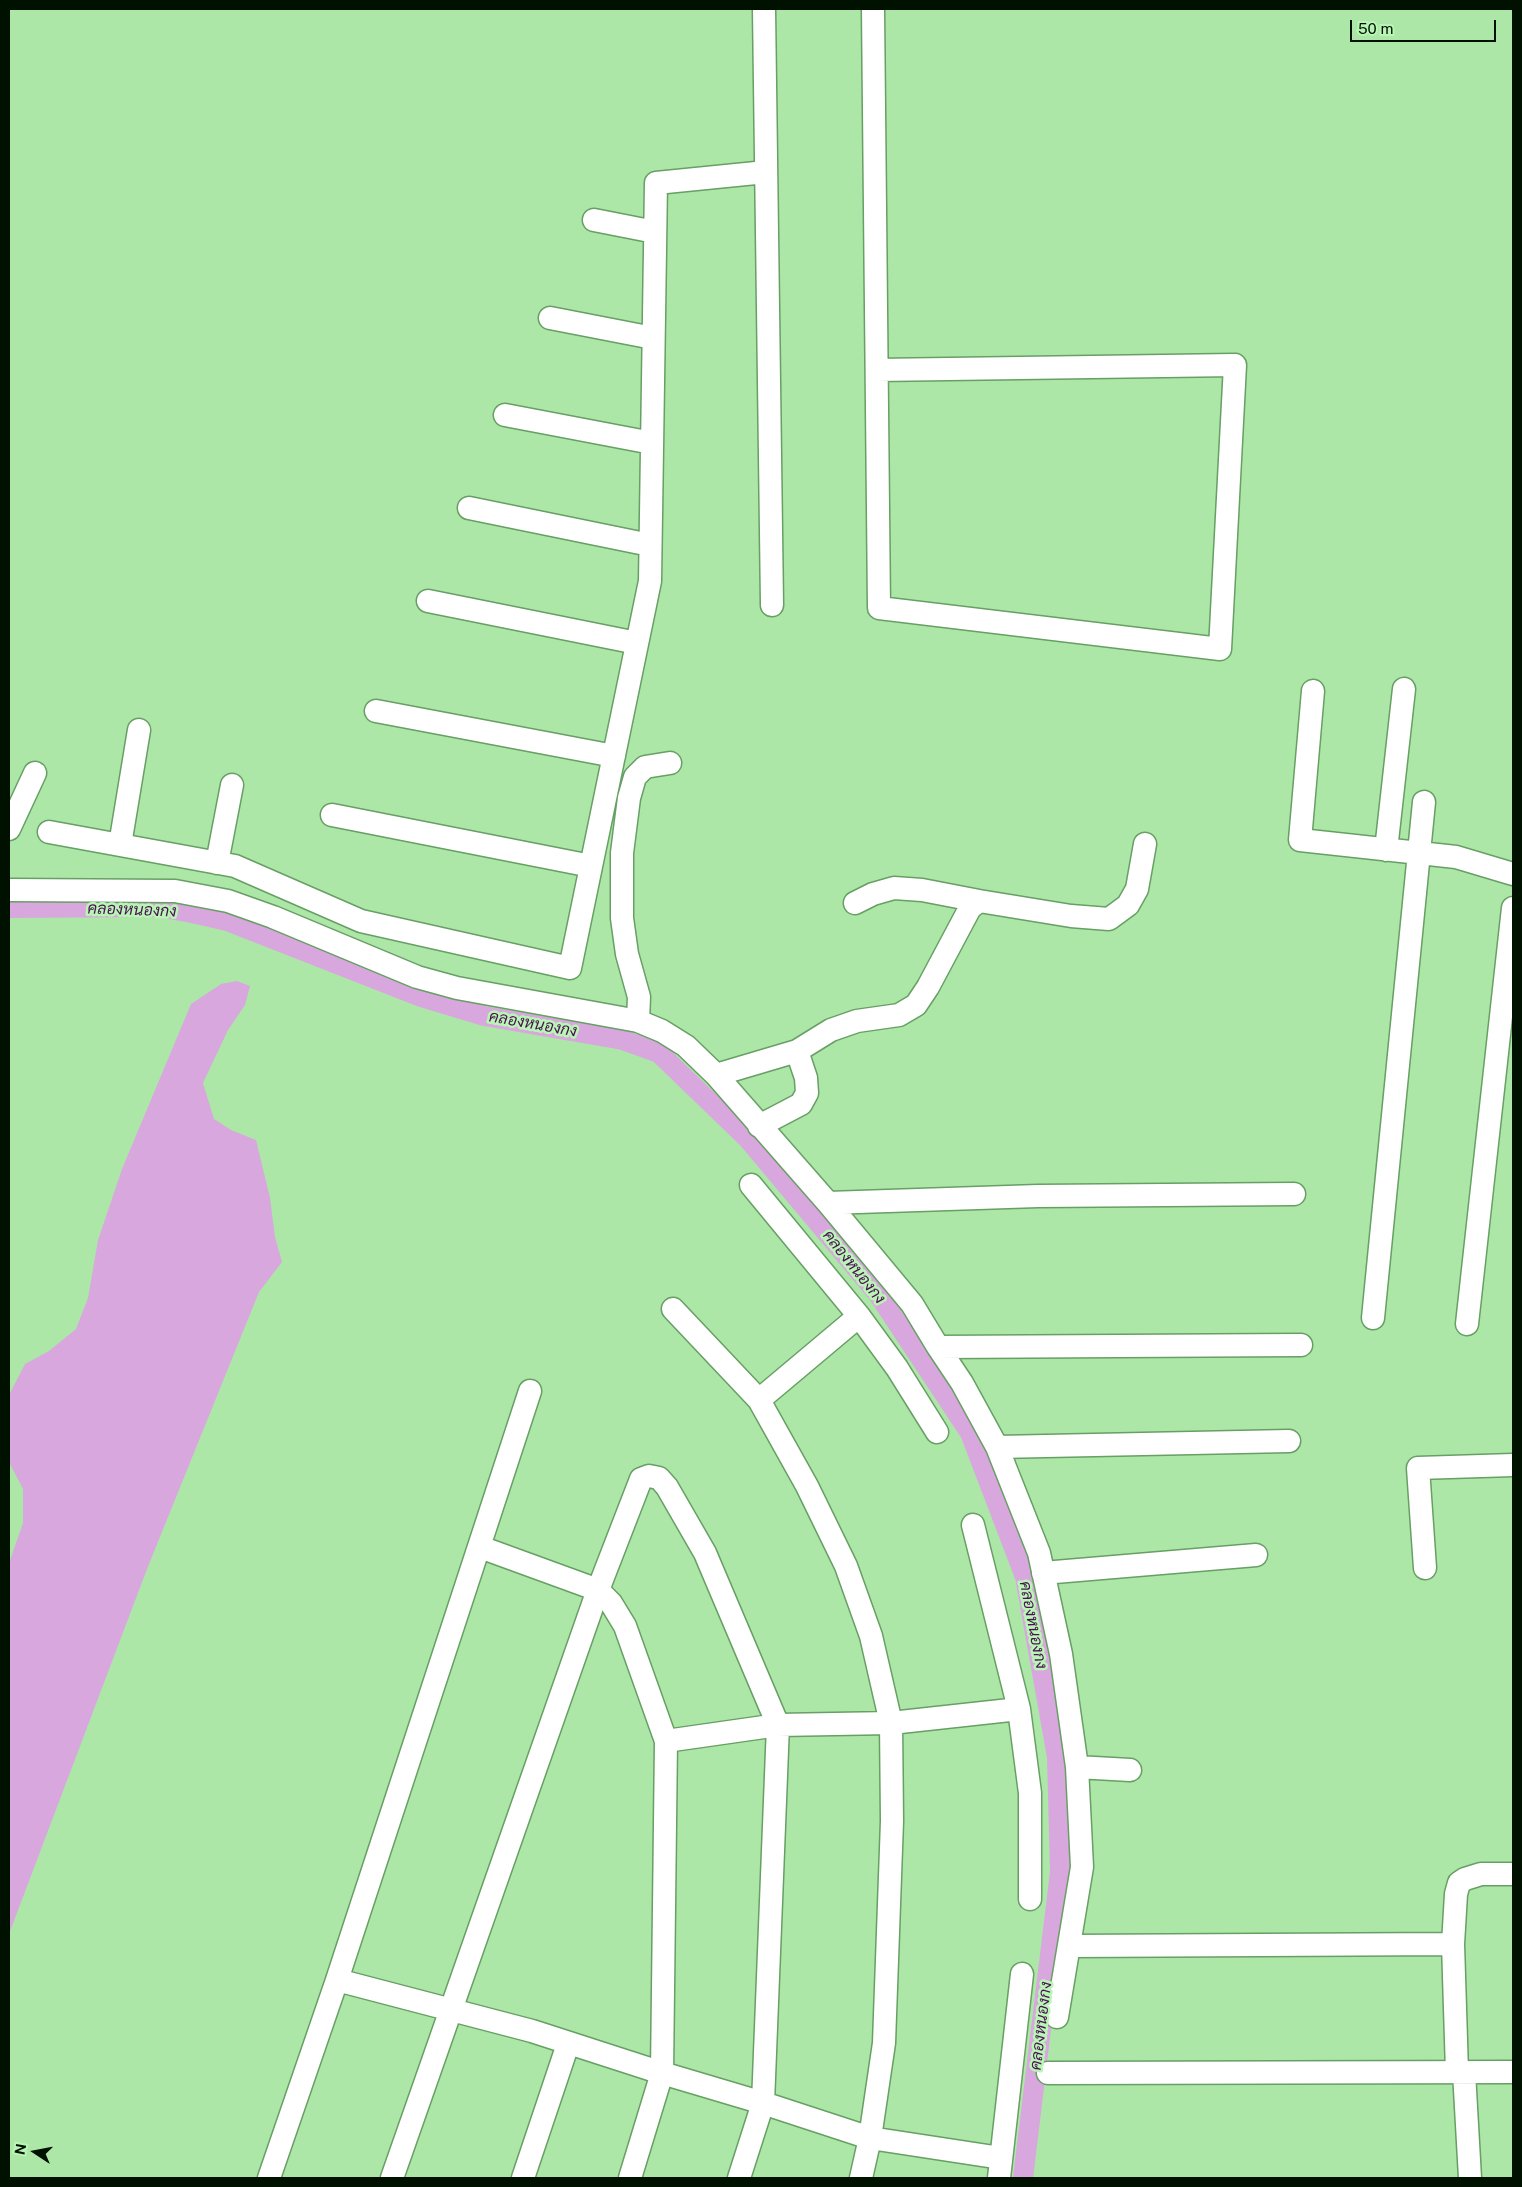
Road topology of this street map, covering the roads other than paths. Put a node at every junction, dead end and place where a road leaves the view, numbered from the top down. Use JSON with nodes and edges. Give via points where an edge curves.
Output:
{"nodes":[{"id":1,"x":764,"y":9,"type":"edge"},
{"id":2,"x":873,"y":9,"type":"edge"},
{"id":3,"x":766,"y":172,"type":"junction"},
{"id":4,"x":594,"y":220,"type":"dead end"},
{"id":5,"x":655,"y":232,"type":"junction"},
{"id":6,"x":550,"y":318,"type":"dead end"},
{"id":7,"x":653,"y":338,"type":"junction"},
{"id":8,"x":876,"y":370,"type":"junction"},
{"id":9,"x":505,"y":414,"type":"dead end"},
{"id":10,"x":652,"y":443,"type":"junction"},
{"id":11,"x":469,"y":508,"type":"dead end"},
{"id":12,"x":650,"y":545,"type":"junction"},
{"id":13,"x":428,"y":601,"type":"dead end"},
{"id":14,"x":772,"y":605,"type":"dead end"},
{"id":15,"x":637,"y":644,"type":"junction"},
{"id":16,"x":1404,"y":689,"type":"dead end"},
{"id":17,"x":1313,"y":690,"type":"dead end"},
{"id":18,"x":376,"y":710,"type":"dead end"},
{"id":19,"x":139,"y":730,"type":"dead end"},
{"id":20,"x":614,"y":756,"type":"junction"},
{"id":21,"x":670,"y":763,"type":"dead end"},
{"id":22,"x":35,"y":773,"type":"dead end"},
{"id":23,"x":232,"y":784,"type":"dead end"},
{"id":24,"x":1424,"y":802,"type":"dead end"},
{"id":25,"x":332,"y":815,"type":"dead end"},
{"id":26,"x":9,"y":829,"type":"edge"},
{"id":27,"x":49,"y":832,"type":"dead end"},
{"id":28,"x":1145,"y":844,"type":"dead end"},
{"id":29,"x":120,"y":845,"type":"junction"},
{"id":30,"x":1386,"y":850,"type":"junction"},
{"id":31,"x":1419,"y":853,"type":"junction"},
{"id":32,"x":217,"y":863,"type":"junction"},
{"id":33,"x":591,"y":866,"type":"junction"},
{"id":34,"x":1513,"y":874,"type":"edge"},
{"id":35,"x":9,"y":890,"type":"edge"},
{"id":36,"x":980,"y":901,"type":"junction"},
{"id":37,"x":856,"y":903,"type":"dead end"},
{"id":38,"x":1513,"y":908,"type":"edge"},
{"id":39,"x":638,"y":1021,"type":"junction"},
{"id":40,"x":796,"y":1050,"type":"junction"},
{"id":41,"x":716,"y":1075,"type":"junction"},
{"id":42,"x":759,"y":1126,"type":"junction"},
{"id":43,"x":751,"y":1185,"type":"dead end"},
{"id":44,"x":1294,"y":1194,"type":"dead end"},
{"id":45,"x":828,"y":1203,"type":"junction"},
{"id":46,"x":673,"y":1309,"type":"dead end"},
{"id":47,"x":859,"y":1316,"type":"junction"},
{"id":48,"x":1373,"y":1318,"type":"dead end"},
{"id":49,"x":1467,"y":1324,"type":"dead end"},
{"id":50,"x":1302,"y":1345,"type":"dead end"},
{"id":51,"x":938,"y":1347,"type":"junction"},
{"id":52,"x":530,"y":1391,"type":"dead end"},
{"id":53,"x":758,"y":1400,"type":"junction"},
{"id":54,"x":937,"y":1432,"type":"dead end"},
{"id":55,"x":1289,"y":1441,"type":"dead end"},
{"id":56,"x":998,"y":1447,"type":"junction"},
{"id":57,"x":1513,"y":1464,"type":"edge"},
{"id":58,"x":973,"y":1525,"type":"dead end"},
{"id":59,"x":480,"y":1547,"type":"junction"},
{"id":60,"x":1256,"y":1555,"type":"dead end"},
{"id":61,"x":1425,"y":1568,"type":"dead end"},
{"id":62,"x":1043,"y":1573,"type":"junction"},
{"id":63,"x":598,"y":1590,"type":"junction"},
{"id":64,"x":1019,"y":1709,"type":"junction"},
{"id":65,"x":890,"y":1722,"type":"junction"},
{"id":66,"x":778,"y":1725,"type":"junction"},
{"id":67,"x":666,"y":1741,"type":"junction"},
{"id":68,"x":1077,"y":1767,"type":"junction"},
{"id":69,"x":1130,"y":1770,"type":"dead end"},
{"id":70,"x":1513,"y":1874,"type":"edge"},
{"id":71,"x":1030,"y":1899,"type":"dead end"},
{"id":72,"x":1453,"y":1944,"type":"junction"},
{"id":73,"x":1069,"y":1946,"type":"junction"},
{"id":74,"x":1022,"y":1974,"type":"dead end"},
{"id":75,"x":337,"y":1980,"type":"junction"},
{"id":76,"x":450,"y":2010,"type":"junction"},
{"id":77,"x":1058,"y":2017,"type":"dead end"},
{"id":78,"x":568,"y":2044,"type":"junction"},
{"id":79,"x":1461,"y":2072,"type":"junction"},
{"id":80,"x":1513,"y":2072,"type":"edge"},
{"id":81,"x":1048,"y":2073,"type":"dead end"},
{"id":82,"x":662,"y":2074,"type":"junction"},
{"id":83,"x":763,"y":2102,"type":"junction"},
{"id":84,"x":870,"y":2138,"type":"junction"},
{"id":85,"x":1000,"y":2168,"type":"edge"},
{"id":86,"x":269,"y":2178,"type":"edge"},
{"id":87,"x":392,"y":2178,"type":"edge"},
{"id":88,"x":523,"y":2178,"type":"edge"},
{"id":89,"x":630,"y":2178,"type":"edge"},
{"id":90,"x":739,"y":2178,"type":"edge"},
{"id":91,"x":861,"y":2178,"type":"edge"},
{"id":92,"x":1470,"y":2178,"type":"edge"}],
"edges":[{"from":1,"to":3,"type":"street"},
{"from":2,"to":8,"type":"street"},
{"from":3,"to":5,"type":"street","via":[[656,184]]},
{"from":3,"to":14,"type":"street"},
{"from":4,"to":5,"type":"street"},
{"from":5,"to":7,"type":"street"},
{"from":6,"to":7,"type":"street"},
{"from":7,"to":10,"type":"street"},
{"from":8,"to":8,"type":"street","via":[[879,608],[1220,649],[1235,365]]},
{"from":9,"to":10,"type":"street"},
{"from":10,"to":12,"type":"street"},
{"from":11,"to":12,"type":"street"},
{"from":12,"to":15,"type":"street","via":[[650,581]]},
{"from":13,"to":15,"type":"street"},
{"from":15,"to":20,"type":"street"},
{"from":16,"to":30,"type":"street"},
{"from":17,"to":30,"type":"street","via":[[1300,840]]},
{"from":18,"to":20,"type":"street"},
{"from":19,"to":29,"type":"street"},
{"from":20,"to":33,"type":"street"},
{"from":21,"to":39,"type":"street","via":[[645,767],[635,777],[622,853],[622,918],[627,954],[640,996]]},
{"from":22,"to":26,"type":"street"},
{"from":23,"to":32,"type":"street"},
{"from":24,"to":31,"type":"street"},
{"from":25,"to":33,"type":"street"},
{"from":27,"to":29,"type":"street"},
{"from":28,"to":36,"type":"street","via":[[1137,888],[1128,905],[1109,919]]},
{"from":29,"to":32,"type":"street"},
{"from":30,"to":31,"type":"street"},
{"from":31,"to":34,"type":"street","via":[[1456,857]]},
{"from":31,"to":48,"type":"street"},
{"from":32,"to":33,"type":"street","via":[[235,866],[361,921],[570,968]]},
{"from":35,"to":39,"type":"street","via":[[175,891],[228,901],[433,982]]},
{"from":36,"to":37,"type":"street","via":[[894,888]]},
{"from":36,"to":40,"type":"street","via":[[970,908],[916,1006],[899,1015],[857,1021],[832,1030]]},
{"from":38,"to":49,"type":"street"},
{"from":39,"to":41,"type":"street","via":[[686,1046]]},
{"from":40,"to":41,"type":"street"},
{"from":40,"to":42,"type":"street","via":[[806,1078],[807,1093],[801,1104]]},
{"from":41,"to":42,"type":"street"},
{"from":42,"to":45,"type":"street"},
{"from":43,"to":47,"type":"street"},
{"from":44,"to":45,"type":"street","via":[[1038,1196]]},
{"from":45,"to":51,"type":"street","via":[[912,1304]]},
{"from":46,"to":53,"type":"street"},
{"from":47,"to":53,"type":"street"},
{"from":47,"to":54,"type":"street"},
{"from":50,"to":51,"type":"street"},
{"from":51,"to":56,"type":"street"},
{"from":52,"to":59,"type":"street"},
{"from":53,"to":65,"type":"street","via":[[803,1478],[846,1566],[871,1636]]},
{"from":55,"to":56,"type":"street"},
{"from":56,"to":62,"type":"street","via":[[1039,1552]]},
{"from":57,"to":61,"type":"street","via":[[1418,1468]]},
{"from":58,"to":64,"type":"street"},
{"from":59,"to":63,"type":"street"},
{"from":59,"to":75,"type":"street"},
{"from":60,"to":62,"type":"street"},
{"from":62,"to":68,"type":"street","via":[[1061,1654]]},
{"from":63,"to":66,"type":"street","via":[[641,1479],[649,1476],[659,1478],[683,1512],[704,1553]]},
{"from":63,"to":67,"type":"street","via":[[611,1603],[625,1626]]},
{"from":63,"to":76,"type":"street"},
{"from":64,"to":65,"type":"street"},
{"from":64,"to":71,"type":"street","via":[[1030,1793]]},
{"from":65,"to":66,"type":"street"},
{"from":65,"to":84,"type":"street","via":[[892,1821],[884,2043]]},
{"from":66,"to":67,"type":"street"},
{"from":66,"to":83,"type":"street"},
{"from":67,"to":82,"type":"street"},
{"from":68,"to":69,"type":"street"},
{"from":68,"to":73,"type":"street","via":[[1082,1867]]},
{"from":70,"to":72,"type":"street","via":[[1481,1874],[1459,1883]]},
{"from":72,"to":73,"type":"street"},
{"from":72,"to":79,"type":"street"},
{"from":73,"to":77,"type":"street"},
{"from":74,"to":85,"type":"street"},
{"from":75,"to":76,"type":"street"},
{"from":75,"to":86,"type":"street"},
{"from":76,"to":78,"type":"street","via":[[532,2031]]},
{"from":76,"to":87,"type":"street"},
{"from":78,"to":82,"type":"street"},
{"from":78,"to":88,"type":"street"},
{"from":79,"to":80,"type":"street"},
{"from":79,"to":81,"type":"street"},
{"from":79,"to":92,"type":"street"},
{"from":82,"to":83,"type":"street"},
{"from":82,"to":89,"type":"street"},
{"from":83,"to":84,"type":"street"},
{"from":83,"to":90,"type":"street"},
{"from":84,"to":85,"type":"street"},
{"from":84,"to":91,"type":"street"}]}
